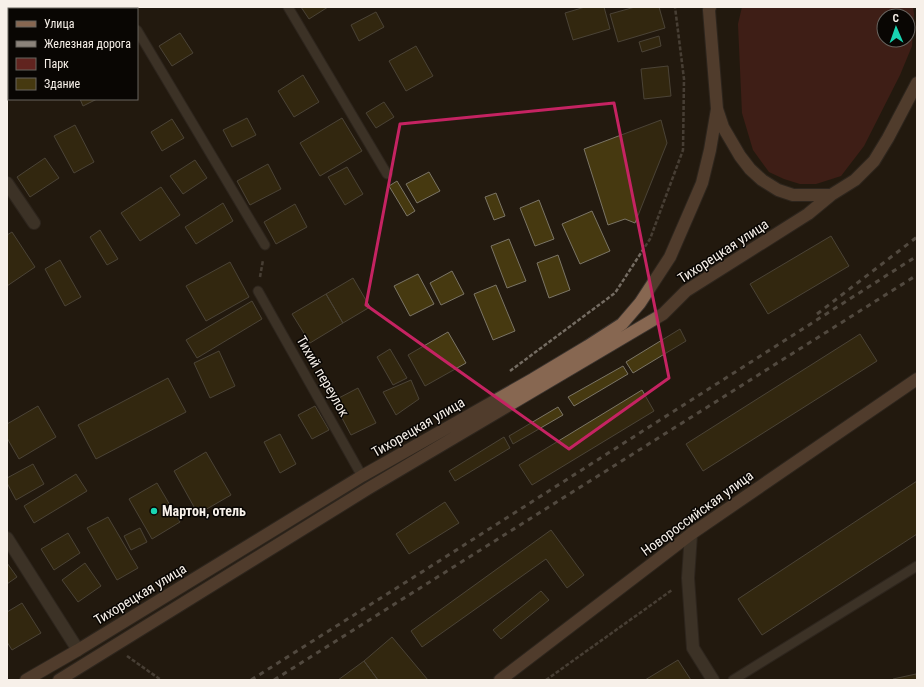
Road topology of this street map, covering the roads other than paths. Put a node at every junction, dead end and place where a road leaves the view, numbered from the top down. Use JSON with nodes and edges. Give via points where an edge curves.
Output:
{"nodes":[{"id":1,"x":288,"y":7,"type":"edge"},
{"id":2,"x":709,"y":8,"type":"edge"},
{"id":3,"x":138,"y":32,"type":"edge"},
{"id":4,"x":917,"y":83,"type":"edge"},
{"id":5,"x":717,"y":109,"type":"junction"},
{"id":6,"x":387,"y":174,"type":"dead end"},
{"id":7,"x":7,"y":183,"type":"edge"},
{"id":8,"x":830,"y":195,"type":"junction"},
{"id":9,"x":34,"y":223,"type":"dead end"},
{"id":10,"x":265,"y":245,"type":"road end"},
{"id":11,"x":258,"y":291,"type":"road end"},
{"id":12,"x":917,"y":379,"type":"edge"},
{"id":13,"x":362,"y":476,"type":"junction"},
{"id":14,"x":691,"y":534,"type":"junction"},
{"id":15,"x":7,"y":538,"type":"edge"},
{"id":16,"x":917,"y":566,"type":"edge"},
{"id":17,"x":78,"y":650,"type":"junction"},
{"id":18,"x":26,"y":680,"type":"edge"},
{"id":19,"x":59,"y":680,"type":"edge"},
{"id":20,"x":500,"y":680,"type":"edge"},
{"id":21,"x":713,"y":680,"type":"edge"},
{"id":22,"x":732,"y":680,"type":"edge"}],
"edges":[{"from":1,"to":6,"type":"lane"},
{"from":2,"to":5,"type":"main road"},
{"from":3,"to":10,"type":"lane"},
{"from":4,"to":8,"type":"main road","name":"Тихорецкая улица","via":[[874,161],[854,180]]},
{"from":5,"to":8,"type":"main road","via":[[723,127],[740,156],[762,180],[778,190],[793,195]]},
{"from":5,"to":13,"type":"main road","name":"Тихорецкая улица","via":[[702,183],[693,204],[670,256],[640,303],[622,324],[534,379]]},
{"from":7,"to":9,"type":"street"},
{"from":8,"to":19,"type":"main road","name":"Тихорецкая улица","via":[[808,214],[686,291],[663,314],[369,488]]},
{"from":11,"to":13,"type":"lane","name":"Тихий переулок"},
{"from":12,"to":14,"type":"main road","name":"Новороссийская улица"},
{"from":13,"to":17,"type":"main road","name":"Тихорецкая улица"},
{"from":14,"to":20,"type":"main road","name":"Новороссийская улица"},
{"from":14,"to":21,"type":"street","via":[[688,578],[693,648]]},
{"from":15,"to":17,"type":"street"},
{"from":16,"to":22,"type":"lane"},
{"from":17,"to":18,"type":"main road","name":"Тихорецкая улица"}]}
